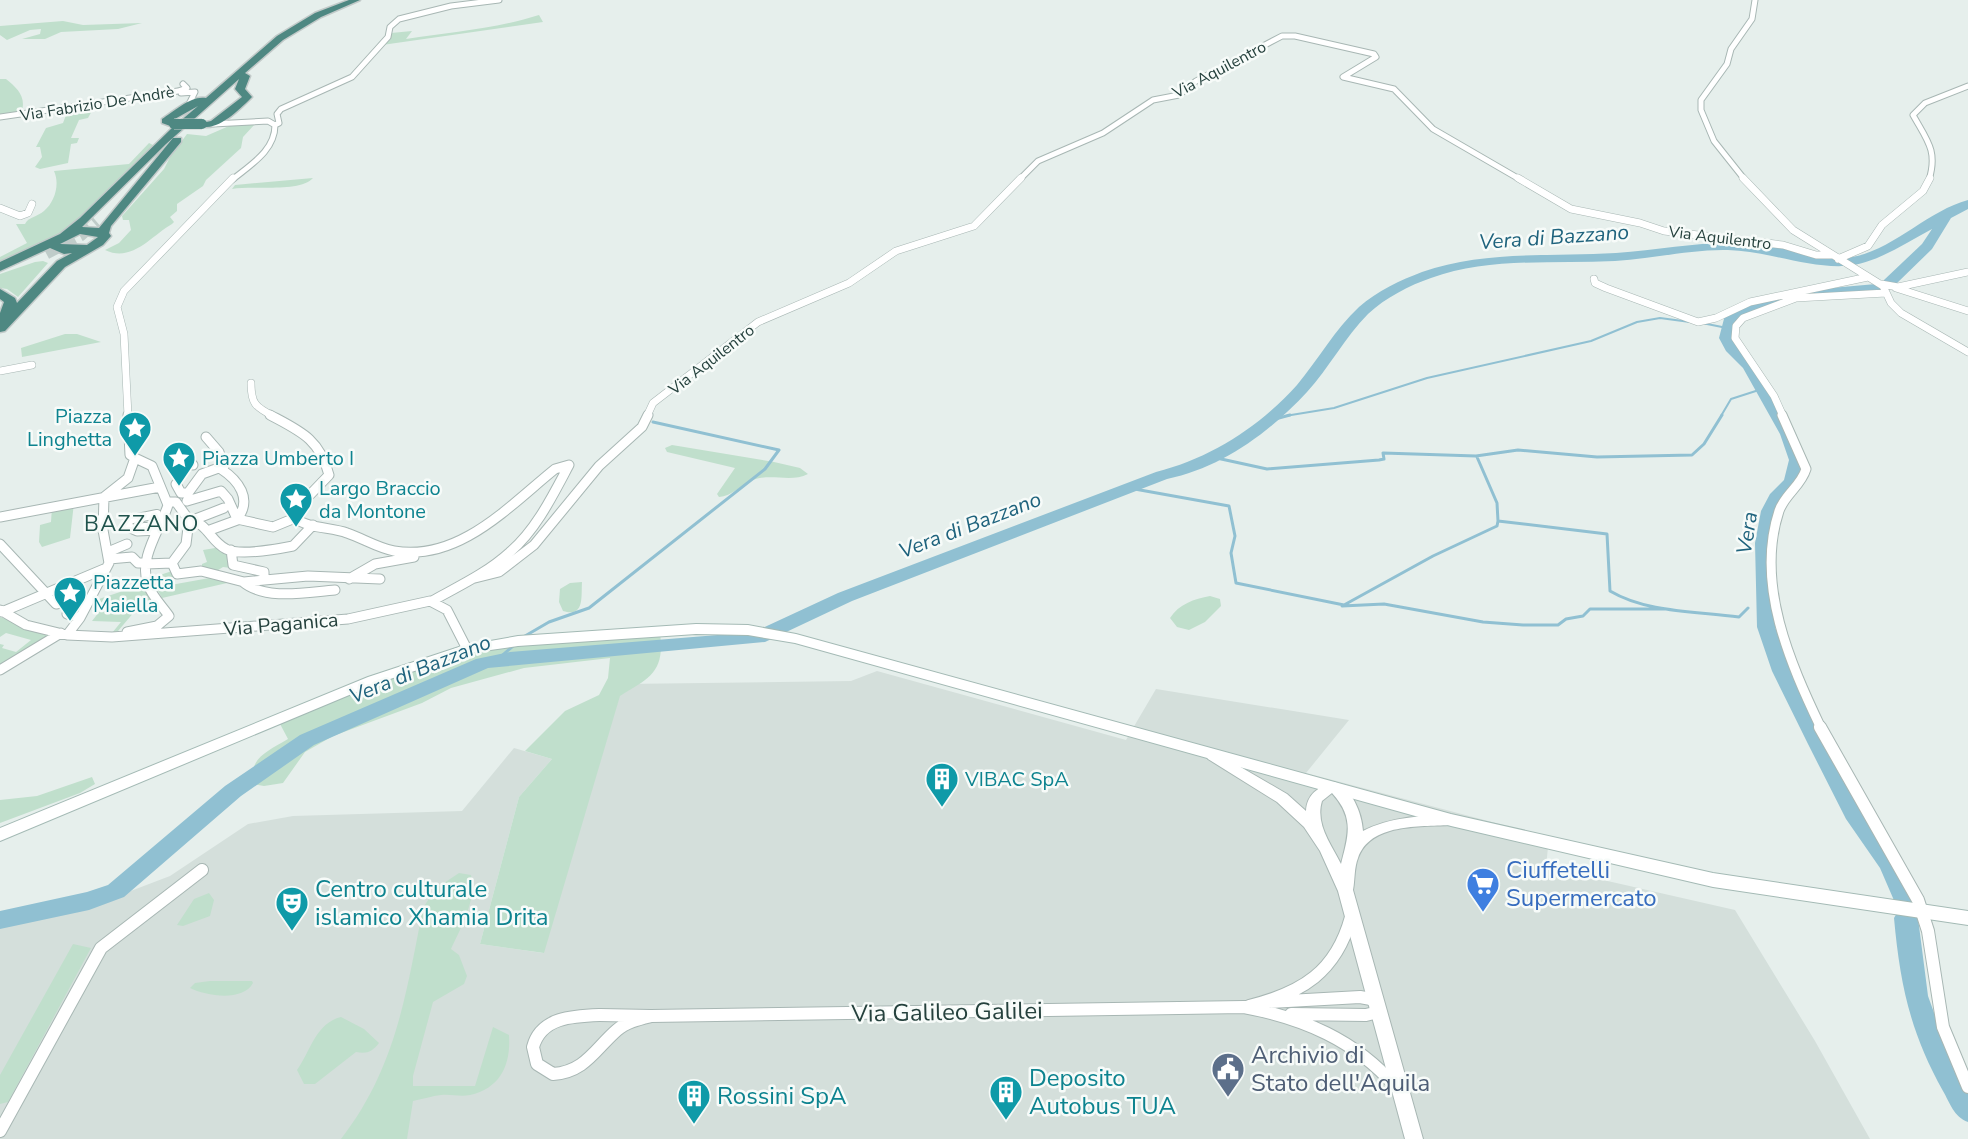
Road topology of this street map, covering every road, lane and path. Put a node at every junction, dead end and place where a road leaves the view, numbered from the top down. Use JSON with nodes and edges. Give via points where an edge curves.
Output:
{"nodes":[{"id":1,"x":356,"y":0,"type":"edge"},
{"id":2,"x":364,"y":0,"type":"edge"},
{"id":3,"x":499,"y":0,"type":"edge"},
{"id":4,"x":1755,"y":0,"type":"edge"},
{"id":5,"x":245,"y":76,"type":"junction"},
{"id":6,"x":183,"y":84,"type":"dead end"},
{"id":7,"x":1968,"y":86,"type":"edge"},
{"id":8,"x":221,"y":91,"type":"junction"},
{"id":9,"x":160,"y":94,"type":"junction"},
{"id":10,"x":244,"y":94,"type":"junction"},
{"id":11,"x":190,"y":102,"type":"dead end"},
{"id":12,"x":209,"y":108,"type":"junction"},
{"id":13,"x":182,"y":110,"type":"junction"},
{"id":14,"x":197,"y":112,"type":"junction"},
{"id":15,"x":0,"y":117,"type":"edge"},
{"id":16,"x":213,"y":124,"type":"junction"},
{"id":17,"x":182,"y":125,"type":"junction"},
{"id":18,"x":275,"y":125,"type":"junction"},
{"id":19,"x":32,"y":204,"type":"dead end"},
{"id":20,"x":0,"y":208,"type":"edge"},
{"id":21,"x":96,"y":221,"type":"tunnel mouth"},
{"id":22,"x":103,"y":233,"type":"junction"},
{"id":23,"x":56,"y":245,"type":"junction"},
{"id":24,"x":87,"y":248,"type":"junction"},
{"id":25,"x":1839,"y":260,"type":"junction"},
{"id":26,"x":0,"y":267,"type":"edge"},
{"id":27,"x":0,"y":272,"type":"edge"},
{"id":28,"x":1968,"y":272,"type":"edge"},
{"id":29,"x":1863,"y":278,"type":"junction"},
{"id":30,"x":1594,"y":279,"type":"dead end"},
{"id":31,"x":44,"y":280,"type":"junction"},
{"id":32,"x":1887,"y":289,"type":"junction"},
{"id":33,"x":0,"y":293,"type":"edge"},
{"id":34,"x":1968,"y":311,"type":"edge"},
{"id":35,"x":0,"y":320,"type":"edge"},
{"id":36,"x":0,"y":328,"type":"edge"},
{"id":37,"x":1968,"y":352,"type":"edge"},
{"id":38,"x":32,"y":365,"type":"dead end"},
{"id":39,"x":0,"y":371,"type":"edge"},
{"id":40,"x":251,"y":383,"type":"dead end"},
{"id":41,"x":206,"y":437,"type":"dead end"},
{"id":42,"x":181,"y":453,"type":"dead end"},
{"id":43,"x":135,"y":458,"type":"junction"},
{"id":44,"x":221,"y":469,"type":"junction"},
{"id":45,"x":198,"y":470,"type":"junction"},
{"id":46,"x":176,"y":484,"type":"dead end"},
{"id":47,"x":160,"y":488,"type":"junction"},
{"id":48,"x":208,"y":494,"type":"junction"},
{"id":49,"x":105,"y":497,"type":"junction"},
{"id":50,"x":187,"y":497,"type":"junction"},
{"id":51,"x":167,"y":502,"type":"junction"},
{"id":52,"x":181,"y":510,"type":"junction"},
{"id":53,"x":0,"y":517,"type":"edge"},
{"id":54,"x":295,"y":518,"type":"junction"},
{"id":55,"x":238,"y":519,"type":"junction"},
{"id":56,"x":128,"y":520,"type":"joint"},
{"id":57,"x":191,"y":520,"type":"junction"},
{"id":58,"x":313,"y":525,"type":"junction"},
{"id":59,"x":158,"y":530,"type":"junction"},
{"id":60,"x":210,"y":530,"type":"junction"},
{"id":61,"x":141,"y":531,"type":"junction"},
{"id":62,"x":0,"y":544,"type":"edge"},
{"id":63,"x":127,"y":544,"type":"dead end"},
{"id":64,"x":231,"y":550,"type":"junction"},
{"id":65,"x":424,"y":553,"type":"junction"},
{"id":66,"x":108,"y":554,"type":"junction"},
{"id":67,"x":146,"y":563,"type":"junction"},
{"id":68,"x":172,"y":563,"type":"junction"},
{"id":69,"x":104,"y":569,"type":"junction"},
{"id":70,"x":475,"y":578,"type":"junction"},
{"id":71,"x":264,"y":579,"type":"junction"},
{"id":72,"x":349,"y":579,"type":"junction"},
{"id":73,"x":380,"y":579,"type":"dead end"},
{"id":74,"x":73,"y":582,"type":"junction"},
{"id":75,"x":243,"y":582,"type":"junction"},
{"id":76,"x":335,"y":590,"type":"dead end"},
{"id":77,"x":44,"y":593,"type":"junction"},
{"id":78,"x":432,"y":601,"type":"junction"},
{"id":79,"x":65,"y":610,"type":"junction"},
{"id":80,"x":1,"y":611,"type":"edge"},
{"id":81,"x":80,"y":618,"type":"junction"},
{"id":82,"x":64,"y":634,"type":"junction"},
{"id":83,"x":117,"y":637,"type":"junction"},
{"id":84,"x":467,"y":649,"type":"junction"},
{"id":85,"x":0,"y":670,"type":"edge"},
{"id":86,"x":1198,"y":749,"type":"junction"},
{"id":87,"x":1334,"y":787,"type":"junction"},
{"id":88,"x":1451,"y":820,"type":"junction"},
{"id":89,"x":0,"y":835,"type":"edge"},
{"id":90,"x":1323,"y":844,"type":"junction"},
{"id":91,"x":1352,"y":853,"type":"junction"},
{"id":92,"x":202,"y":870,"type":"dead end"},
{"id":93,"x":1346,"y":891,"type":"junction"},
{"id":94,"x":1351,"y":908,"type":"junction"},
{"id":95,"x":1923,"y":912,"type":"junction"},
{"id":96,"x":1968,"y":918,"type":"edge"},
{"id":97,"x":1377,"y":1005,"type":"junction"},
{"id":98,"x":1269,"y":1007,"type":"junction"},
{"id":99,"x":651,"y":1016,"type":"junction"},
{"id":100,"x":1968,"y":1087,"type":"edge"},
{"id":101,"x":1403,"y":1100,"type":"junction"},
{"id":102,"x":0,"y":1131,"type":"edge"},
{"id":103,"x":1414,"y":1139,"type":"edge"}],
"edges":[{"from":1,"to":8,"type":"highway","via":[[297,26]]},
{"from":2,"to":5,"type":"highway","via":[[305,26]]},
{"from":3,"to":18,"type":"street","via":[[451,6],[399,19],[352,77],[288,105],[278,112],[279,123]]},
{"from":4,"to":25,"type":"street","via":[[1752,19],[1731,49],[1727,64],[1703,96],[1701,110],[1714,141],[1737,172],[1793,230]]},
{"from":5,"to":10,"type":"highway","via":[[240,87]]},
{"from":5,"to":12,"type":"highway"},
{"from":6,"to":9,"type":"street","name":"Via Fabrizio De Andrè","via":[[186,88]]},
{"from":7,"to":25,"type":"street","via":[[1925,102],[1913,115],[1933,151],[1930,179],[1923,191],[1882,225],[1868,246]]},
{"from":8,"to":13,"type":"highway"},
{"from":8,"to":14,"type":"highway"},
{"from":9,"to":11,"type":"street","via":[[195,91]]},
{"from":9,"to":15,"type":"street","name":"Via Fabrizio De Andrè"},
{"from":10,"to":12,"type":"highway","via":[[230,95]]},
{"from":10,"to":16,"type":"highway","via":[[247,97],[243,101]]},
{"from":12,"to":17,"type":"highway"},
{"from":13,"to":14,"type":"highway","via":[[194,107]]},
{"from":13,"to":17,"type":"highway","via":[[166,121]]},
{"from":14,"to":17,"type":"highway"},
{"from":16,"to":17,"type":"highway","bridge":true},
{"from":16,"to":18,"type":"street","via":[[268,121]]},
{"from":17,"to":21,"type":"highway"},
{"from":17,"to":22,"type":"highway"},
{"from":17,"to":23,"type":"highway"},
{"from":18,"to":43,"type":"street","via":[[275,135],[265,153],[224,186],[144,268],[119,300],[129,448]]},
{"from":19,"to":20,"type":"street","via":[[28,213],[18,216]]},
{"from":22,"to":23,"type":"highway","via":[[86,231]]},
{"from":22,"to":24,"type":"highway","via":[[103,240]]},
{"from":23,"to":24,"type":"highway"},
{"from":23,"to":26,"type":"highway"},
{"from":23,"to":27,"type":"highway"},
{"from":23,"to":31,"type":"highway","via":[[57,259]]},
{"from":24,"to":31,"type":"highway"},
{"from":25,"to":29,"type":"street"},
{"from":25,"to":70,"type":"street","name":"Via Aquilentro","via":[[1783,244],[1662,231],[1571,209],[1433,129],[1394,89],[1343,77],[1376,57],[1374,54],[1282,36],[1196,81],[1187,91],[1153,100],[1103,133],[1038,161],[974,226],[896,251],[849,283],[758,322],[653,403],[642,427],[599,466],[534,545],[502,570]]},
{"from":28,"to":32,"type":"street"},
{"from":29,"to":30,"type":"street","via":[[1750,302],[1698,322],[1598,285]]},
{"from":29,"to":32,"type":"street"},
{"from":31,"to":36,"type":"highway"},
{"from":32,"to":34,"type":"street"},
{"from":32,"to":37,"type":"street","via":[[1898,311]]},
{"from":32,"to":95,"type":"street","via":[[1861,296],[1796,298],[1743,318],[1736,326],[1735,338],[1774,396],[1806,469],[1804,479],[1781,506],[1772,553],[1775,601],[1790,658],[1818,721],[1875,826],[1906,873]]},
{"from":33,"to":35,"type":"highway","via":[[11,301]]},
{"from":38,"to":39,"type":"street"},
{"from":40,"to":54,"type":"street","via":[[254,405],[305,434],[324,453],[328,475],[301,504]]},
{"from":41,"to":44,"type":"street","via":[[219,452],[224,465]]},
{"from":42,"to":45,"type":"street"},
{"from":43,"to":47,"type":"street","via":[[151,465]]},
{"from":43,"to":49,"type":"street","via":[[128,478]]},
{"from":44,"to":45,"type":"street"},
{"from":44,"to":55,"type":"street","via":[[240,486],[242,509]]},
{"from":45,"to":50,"type":"street"},
{"from":46,"to":50,"type":"street"},
{"from":47,"to":49,"type":"street"},
{"from":47,"to":51,"type":"street"},
{"from":48,"to":50,"type":"street"},
{"from":48,"to":55,"type":"street","via":[[223,492]]},
{"from":48,"to":57,"type":"street","via":[[220,510]]},
{"from":49,"to":53,"type":"street"},
{"from":49,"to":66,"type":"street","via":[[103,530]]},
{"from":50,"to":52,"type":"street","via":[[186,507]]},
{"from":51,"to":52,"type":"street","via":[[176,502]]},
{"from":51,"to":59,"type":"street"},
{"from":52,"to":57,"type":"street"},
{"from":54,"to":55,"type":"street","via":[[273,527]]},
{"from":54,"to":58,"type":"street"},
{"from":55,"to":60,"type":"street"},
{"from":56,"to":61,"type":"street","via":[[130,529]]},
{"from":56,"to":61,"type":"street","via":[[157,514],[152,526]]},
{"from":57,"to":60,"type":"street"},
{"from":57,"to":68,"type":"street","via":[[186,544]]},
{"from":58,"to":64,"type":"street","via":[[292,546]]},
{"from":58,"to":65,"type":"street","via":[[348,533],[393,551]]},
{"from":59,"to":61,"type":"street"},
{"from":59,"to":67,"type":"street"},
{"from":60,"to":64,"type":"street"},
{"from":62,"to":77,"type":"street"},
{"from":63,"to":66,"type":"street"},
{"from":64,"to":71,"type":"street","via":[[233,565],[264,572]]},
{"from":65,"to":70,"type":"street","via":[[468,539],[555,469],[569,465],[553,497],[522,540]]},
{"from":65,"to":72,"type":"street","via":[[375,564]]},
{"from":66,"to":67,"type":"street","via":[[132,556],[138,563]]},
{"from":66,"to":69,"type":"street"},
{"from":67,"to":68,"type":"street"},
{"from":67,"to":83,"type":"street","via":[[149,586],[169,618],[159,625]]},
{"from":68,"to":75,"type":"street","via":[[177,574],[198,571]]},
{"from":69,"to":74,"type":"street"},
{"from":69,"to":81,"type":"street"},
{"from":70,"to":78,"type":"street","name":"Via Paganica"},
{"from":71,"to":72,"type":"street"},
{"from":71,"to":75,"type":"street"},
{"from":72,"to":73,"type":"street"},
{"from":74,"to":77,"type":"street"},
{"from":74,"to":79,"type":"street","via":[[76,591]]},
{"from":75,"to":76,"type":"street","via":[[253,590],[267,593]]},
{"from":77,"to":79,"type":"street"},
{"from":77,"to":80,"type":"street"},
{"from":78,"to":83,"type":"street","name":"Via Paganica","via":[[352,618]]},
{"from":78,"to":84,"type":"street","via":[[447,610]]},
{"from":79,"to":81,"type":"street"},
{"from":80,"to":82,"type":"street","via":[[26,625]]},
{"from":81,"to":82,"type":"street"},
{"from":82,"to":83,"type":"street","name":"Via Paganica"},
{"from":82,"to":85,"type":"street"},
{"from":84,"to":86,"type":"main road","via":[[646,631],[717,629],[777,634]]},
{"from":84,"to":89,"type":"main road","via":[[373,680]]},
{"from":86,"to":87,"type":"main road"},
{"from":86,"to":90,"type":"street","via":[[1245,773],[1281,798],[1303,817]]},
{"from":87,"to":88,"type":"main road"},
{"from":87,"to":90,"type":"street","via":[[1320,792],[1313,803],[1315,824]]},
{"from":87,"to":91,"type":"street","via":[[1356,821]]},
{"from":88,"to":91,"type":"street","via":[[1388,827],[1367,837]]},
{"from":88,"to":95,"type":"main road","via":[[1713,880]]},
{"from":90,"to":93,"type":"street"},
{"from":91,"to":93,"type":"street"},
{"from":92,"to":102,"type":"street","via":[[101,948]]},
{"from":93,"to":94,"type":"street"},
{"from":94,"to":97,"type":"street"},
{"from":94,"to":98,"type":"street","via":[[1346,936],[1329,964],[1310,983]]},
{"from":95,"to":96,"type":"main road"},
{"from":95,"to":100,"type":"street","via":[[1940,1014],[1954,1060]]},
{"from":97,"to":98,"type":"street","name":"Via Galileo Galilei","via":[[1360,996]]},
{"from":97,"to":98,"type":"street","name":"Via Galileo Galilei","via":[[1375,1011],[1366,1015],[1312,1016]]},
{"from":97,"to":101,"type":"street"},
{"from":98,"to":99,"type":"street","name":"Via Galileo Galilei"},
{"from":98,"to":101,"type":"street","name":"Via Galileo Galilei","via":[[1357,1052],[1384,1073]]},
{"from":99,"to":99,"type":"street","name":"Via Galileo Galilei","via":[[556,1021],[543,1027],[534,1038],[533,1060],[549,1073],[572,1071],[624,1026]]},
{"from":101,"to":103,"type":"street"}]}
